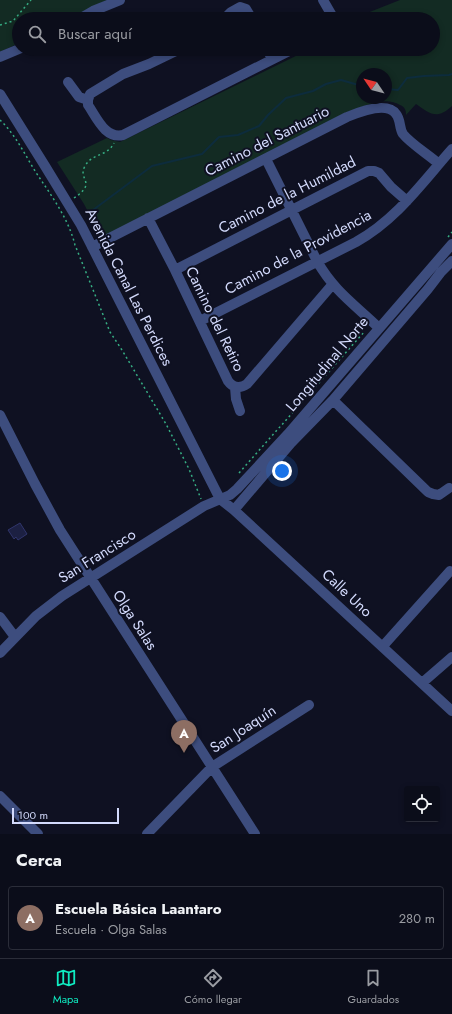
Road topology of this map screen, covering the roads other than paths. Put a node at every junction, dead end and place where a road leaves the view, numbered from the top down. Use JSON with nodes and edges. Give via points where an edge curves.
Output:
{"nodes":[{"id":1,"x":120,"y":0,"type":"edge"},
{"id":2,"x":323,"y":0,"type":"edge"},
{"id":3,"x":246,"y":5,"type":"edge"},
{"id":4,"x":91,"y":12,"type":"edge"},
{"id":5,"x":232,"y":12,"type":"edge"},
{"id":6,"x":330,"y":12,"type":"edge"},
{"id":7,"x":12,"y":52,"type":"edge"},
{"id":8,"x":166,"y":56,"type":"edge"},
{"id":9,"x":270,"y":56,"type":"edge"},
{"id":10,"x":280,"y":56,"type":"edge"},
{"id":11,"x":0,"y":57,"type":"edge"},
{"id":12,"x":272,"y":60,"type":"junction"},
{"id":13,"x":68,"y":82,"type":"dead end"},
{"id":14,"x":0,"y":94,"type":"edge"},
{"id":15,"x":88,"y":100,"type":"junction"},
{"id":16,"x":452,"y":149,"type":"edge"},
{"id":17,"x":266,"y":159,"type":"junction"},
{"id":18,"x":439,"y":164,"type":"junction"},
{"id":19,"x":406,"y":201,"type":"junction"},
{"id":20,"x":292,"y":211,"type":"junction"},
{"id":21,"x":148,"y":218,"type":"junction"},
{"id":22,"x":449,"y":241,"type":"edge"},
{"id":23,"x":92,"y":247,"type":"junction"},
{"id":24,"x":317,"y":261,"type":"junction"},
{"id":25,"x":452,"y":261,"type":"edge"},
{"id":26,"x":175,"y":270,"type":"junction"},
{"id":27,"x":332,"y":285,"type":"junction"},
{"id":28,"x":200,"y":321,"type":"junction"},
{"id":29,"x":375,"y":325,"type":"junction"},
{"id":30,"x":235,"y":387,"type":"junction"},
{"id":31,"x":333,"y":400,"type":"junction"},
{"id":32,"x":240,"y":411,"type":"dead end"},
{"id":33,"x":0,"y":415,"type":"edge"},
{"id":34,"x":449,"y":488,"type":"dead end"},
{"id":35,"x":220,"y":499,"type":"junction"},
{"id":36,"x":234,"y":510,"type":"junction"},
{"id":37,"x":450,"y":571,"type":"dead end"},
{"id":38,"x":91,"y":578,"type":"junction"},
{"id":39,"x":0,"y":617,"type":"edge"},
{"id":40,"x":15,"y":637,"type":"junction"},
{"id":41,"x":383,"y":646,"type":"junction"},
{"id":42,"x":0,"y":653,"type":"edge"},
{"id":43,"x":452,"y":657,"type":"edge"},
{"id":44,"x":422,"y":683,"type":"junction"},
{"id":45,"x":309,"y":705,"type":"dead end"},
{"id":46,"x":452,"y":711,"type":"edge"},
{"id":47,"x":212,"y":767,"type":"junction"},
{"id":48,"x":0,"y":796,"type":"edge"},
{"id":49,"x":38,"y":834,"type":"edge"},
{"id":50,"x":146,"y":834,"type":"edge"},
{"id":51,"x":255,"y":834,"type":"edge"}],
"edges":[{"from":1,"to":4,"type":"street"},
{"from":2,"to":6,"type":"street"},
{"from":3,"to":5,"type":"street"},
{"from":7,"to":11,"type":"street"},
{"from":8,"to":15,"type":"street","via":[[123,74],[92,92]]},
{"from":9,"to":12,"type":"street"},
{"from":10,"to":12,"type":"street"},
{"from":12,"to":15,"type":"street","via":[[123,135],[115,136],[108,133],[88,105]]},
{"from":13,"to":15,"type":"street","via":[[79,97]]},
{"from":14,"to":23,"type":"street","name":"Avenida Canal Las Perdices","via":[[68,202]]},
{"from":16,"to":18,"type":"street","name":"Camino de la Providencia"},
{"from":17,"to":18,"type":"street","name":"Camino del Santuario","via":[[347,117],[366,110],[384,108],[396,113],[403,134]]},
{"from":17,"to":20,"type":"street"},
{"from":17,"to":21,"type":"street","name":"Camino del Santuario"},
{"from":18,"to":19,"type":"street","name":"Camino de la Providencia"},
{"from":19,"to":20,"type":"street","name":"Camino de la Humildad","via":[[379,173],[372,170]]},
{"from":19,"to":24,"type":"street","name":"Camino de la Providencia","via":[[377,229]]},
{"from":20,"to":24,"type":"street"},
{"from":20,"to":26,"type":"street","name":"Camino de la Humildad"},
{"from":21,"to":23,"type":"street","name":"Camino del Santuario"},
{"from":21,"to":26,"type":"street","name":"Camino del Retiro"},
{"from":22,"to":29,"type":"street","name":"Longitudinal Norte"},
{"from":23,"to":35,"type":"street","name":"Avenida Canal Las Perdices"},
{"from":24,"to":27,"type":"street"},
{"from":24,"to":28,"type":"street","name":"Camino de la Providencia"},
{"from":25,"to":31,"type":"street","name":"Longitudinal Norte"},
{"from":26,"to":28,"type":"street","name":"Camino del Retiro"},
{"from":27,"to":29,"type":"street"},
{"from":27,"to":30,"type":"street","name":"Camino del Retiro","via":[[247,384]]},
{"from":28,"to":30,"type":"street","name":"Camino del Retiro","via":[[228,382]]},
{"from":29,"to":35,"type":"street","name":"Longitudinal Norte","via":[[288,434],[230,495]]},
{"from":30,"to":32,"type":"street"},
{"from":31,"to":34,"type":"street","via":[[428,492],[439,495]]},
{"from":31,"to":36,"type":"street","name":"Longitudinal Norte","via":[[291,443]]},
{"from":33,"to":38,"type":"street","name":"Olga Salas","via":[[48,507]]},
{"from":35,"to":36,"type":"street","name":"Calle Uno"},
{"from":35,"to":38,"type":"street","name":"San Francisco","via":[[204,506]]},
{"from":36,"to":41,"type":"street","name":"Calle Uno"},
{"from":37,"to":41,"type":"street"},
{"from":38,"to":40,"type":"street","name":"San Francisco","via":[[48,606]]},
{"from":38,"to":47,"type":"street","name":"Olga Salas"},
{"from":39,"to":40,"type":"street"},
{"from":40,"to":42,"type":"street","name":"San Francisco"},
{"from":41,"to":44,"type":"street","name":"Calle Uno"},
{"from":43,"to":44,"type":"street"},
{"from":44,"to":46,"type":"street","name":"Calle Uno"},
{"from":45,"to":47,"type":"street","name":"San Joaquín"},
{"from":47,"to":50,"type":"street","name":"San Joaquín"},
{"from":47,"to":51,"type":"street","name":"Olga Salas"},
{"from":48,"to":49,"type":"street"}]}
